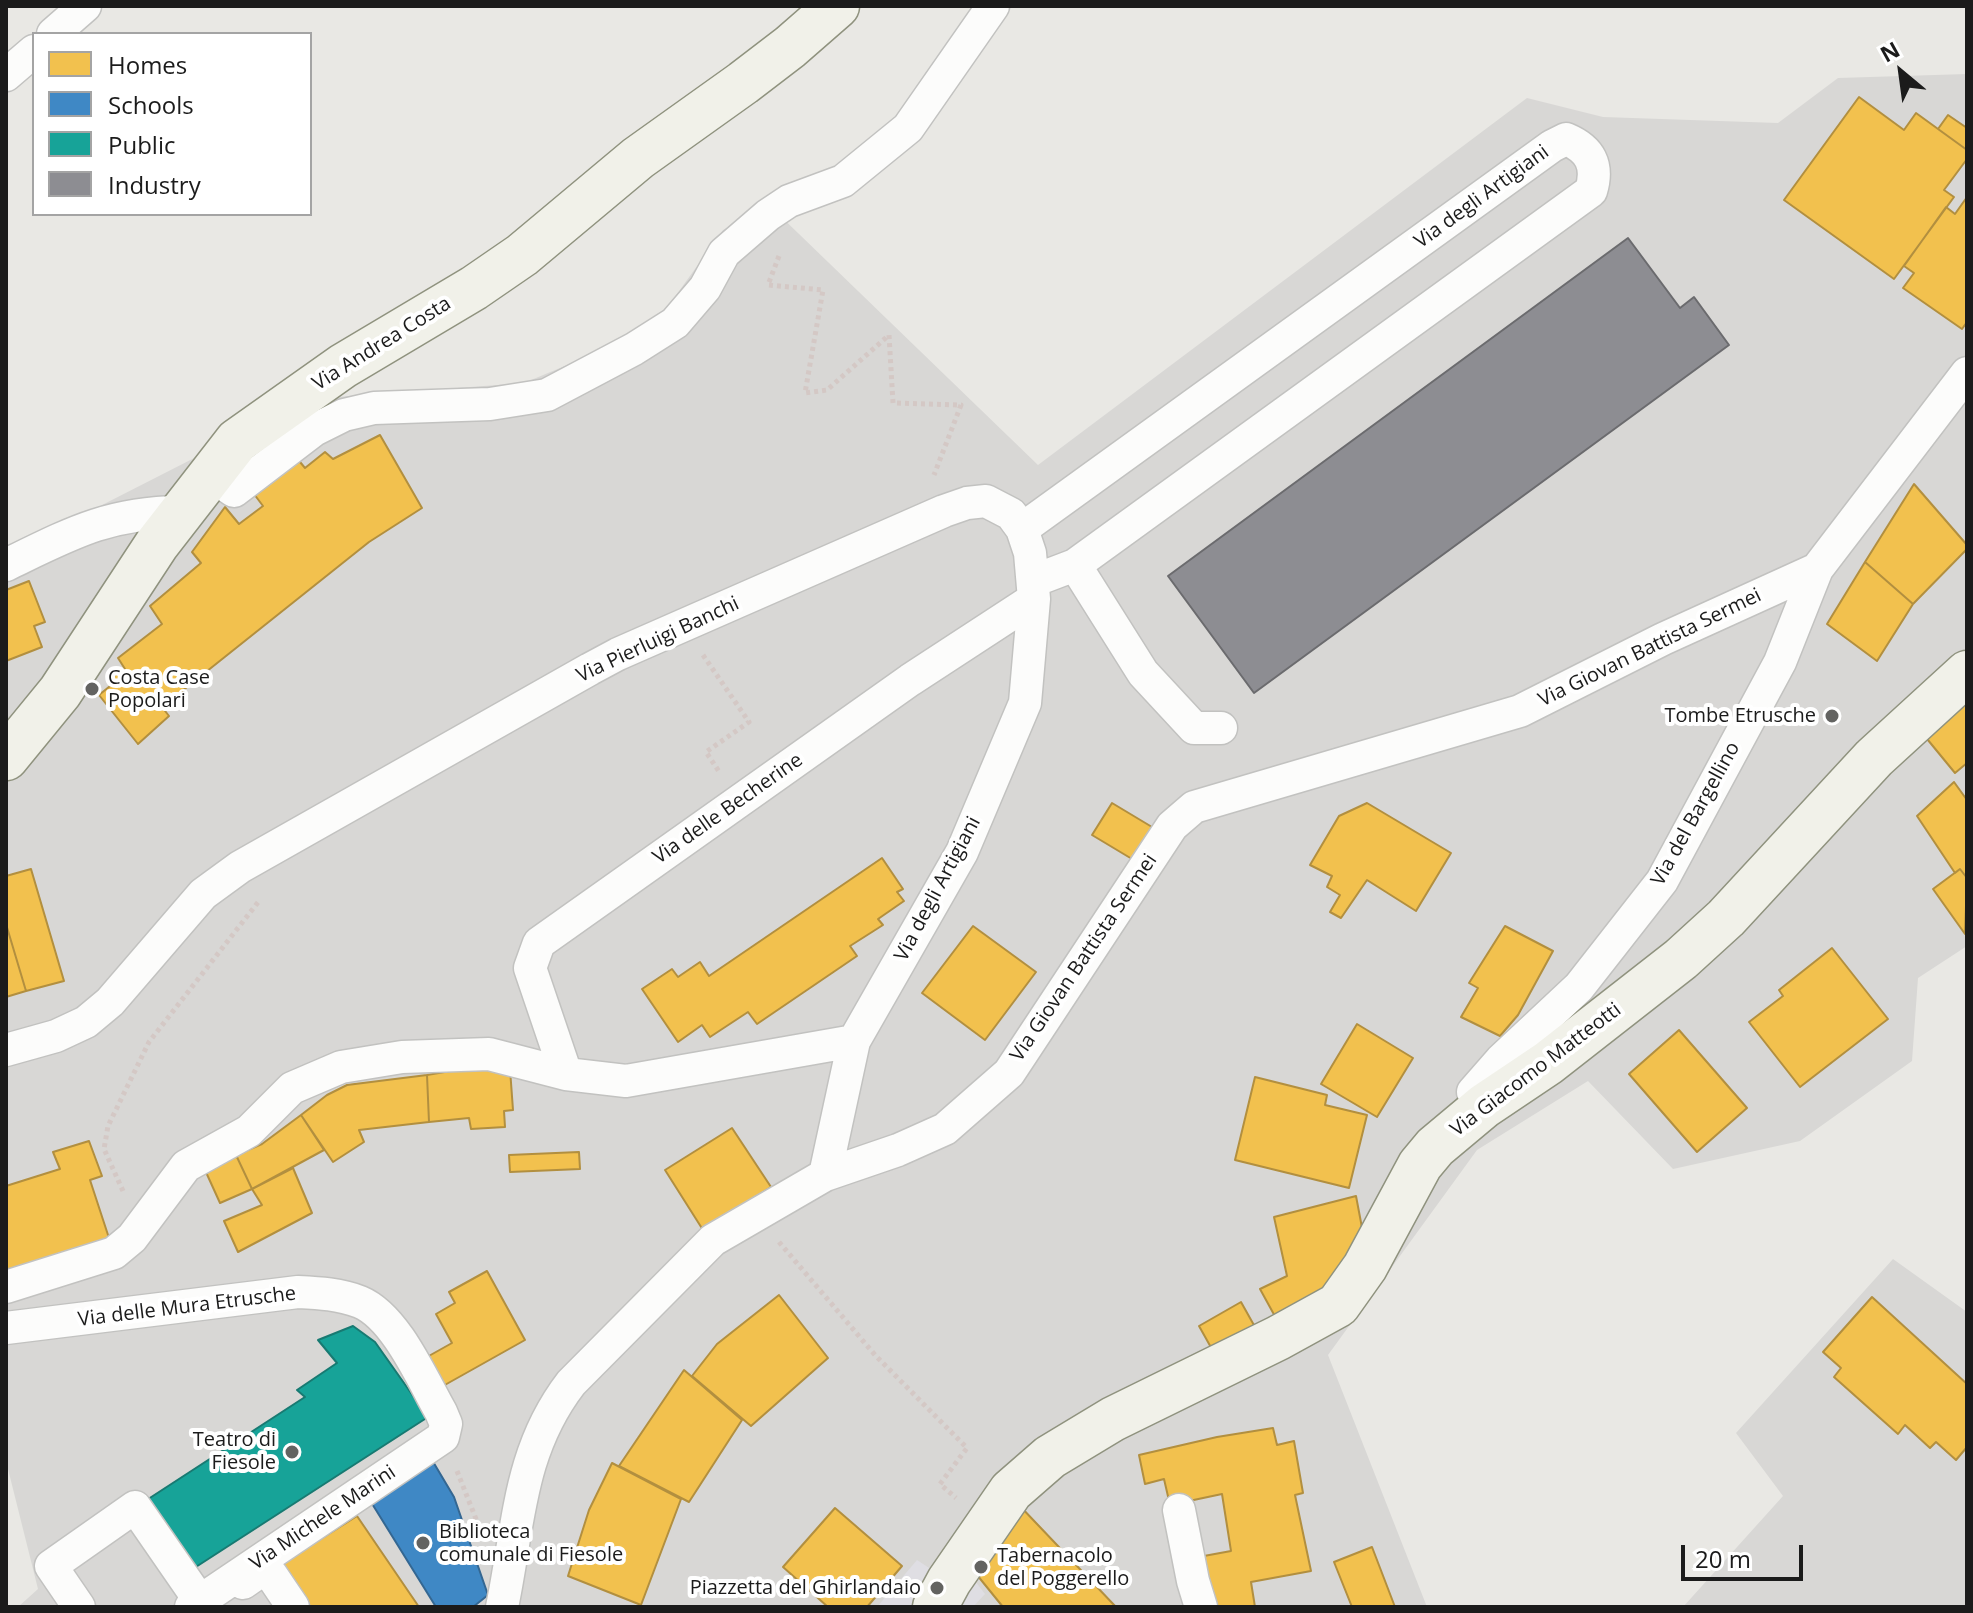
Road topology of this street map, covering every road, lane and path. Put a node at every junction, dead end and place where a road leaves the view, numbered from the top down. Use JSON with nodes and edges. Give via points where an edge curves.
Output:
{"nodes":[{"id":1,"x":85,"y":6,"type":"edge"},
{"id":2,"x":837,"y":6,"type":"edge"},
{"id":3,"x":993,"y":6,"type":"edge"},
{"id":4,"x":55,"y":32,"type":"edge"},
{"id":5,"x":32,"y":53,"type":"edge"},
{"id":6,"x":6,"y":75,"type":"edge"},
{"id":7,"x":789,"y":201,"type":"junction"},
{"id":8,"x":1967,"y":373,"type":"edge"},
{"id":9,"x":222,"y":482,"type":"junction"},
{"id":10,"x":944,"y":511,"type":"junction"},
{"id":11,"x":180,"y":512,"type":"junction"},
{"id":12,"x":1022,"y":529,"type":"junction"},
{"id":13,"x":6,"y":565,"type":"edge"},
{"id":14,"x":1075,"y":565,"type":"junction"},
{"id":15,"x":1817,"y":569,"type":"junction"},
{"id":16,"x":1034,"y":590,"type":"junction"},
{"id":17,"x":696,"y":644,"type":"dead end"},
{"id":18,"x":1967,"y":673,"type":"edge"},
{"id":19,"x":1221,"y":728,"type":"dead end"},
{"id":20,"x":6,"y":758,"type":"edge"},
{"id":21,"x":738,"y":802,"type":"junction"},
{"id":22,"x":249,"y":879,"type":"junction"},
{"id":23,"x":854,"y":1041,"type":"junction"},
{"id":24,"x":6,"y":1050,"type":"edge"},
{"id":25,"x":566,"y":1074,"type":"junction"},
{"id":26,"x":1484,"y":1106,"type":"junction"},
{"id":27,"x":825,"y":1175,"type":"junction"},
{"id":28,"x":756,"y":1215,"type":"junction"},
{"id":29,"x":148,"y":1219,"type":"junction"},
{"id":30,"x":6,"y":1287,"type":"edge"},
{"id":31,"x":6,"y":1328,"type":"edge"},
{"id":32,"x":445,"y":1430,"type":"junction"},
{"id":33,"x":940,"y":1484,"type":"dead end"},
{"id":34,"x":1179,"y":1510,"type":"dead end"},
{"id":35,"x":253,"y":1565,"type":"junction"},
{"id":36,"x":504,"y":1600,"type":"edge"},
{"id":37,"x":200,"y":1605,"type":"edge"},
{"id":38,"x":79,"y":1607,"type":"edge"},
{"id":39,"x":283,"y":1607,"type":"edge"},
{"id":40,"x":293,"y":1607,"type":"edge"},
{"id":41,"x":935,"y":1607,"type":"edge"},
{"id":42,"x":1201,"y":1607,"type":"edge"}],
"edges":[{"from":1,"to":4,"type":"street"},
{"from":2,"to":9,"type":"main road","name":"Via Andrea Costa","via":[[790,47],[638,158],[522,255],[282,406],[237,441]]},
{"from":3,"to":7,"type":"street","via":[[908,128],[843,181]]},
{"from":5,"to":6,"type":"street"},
{"from":7,"to":9,"type":"street","via":[[724,253],[705,288],[675,323],[547,395],[374,408],[344,415]]},
{"from":7,"to":10,"type":"path","via":[[795,215],[768,285],[823,290],[805,393],[827,390],[889,335],[893,403],[961,405],[930,485]]},
{"from":8,"to":15,"type":"street","name":"Via del Bargellino"},
{"from":9,"to":11,"type":"main road","name":"Via Andrea Costa"},
{"from":10,"to":12,"type":"street","name":"Via Pierluigi Banchi","via":[[986,501],[1011,514]]},
{"from":10,"to":22,"type":"street","name":"Via Pierluigi Banchi","via":[[618,654]]},
{"from":11,"to":13,"type":"street","via":[[148,513],[86,527]]},
{"from":11,"to":20,"type":"main road","name":"Via Andrea Costa","via":[[71,676]]},
{"from":12,"to":14,"type":"street","name":"Via degli Artigiani","via":[[1552,146],[1566,139],[1581,145],[1593,160],[1591,191]]},
{"from":12,"to":16,"type":"street"},
{"from":14,"to":16,"type":"street","name":"Via degli Artigiani"},
{"from":14,"to":19,"type":"street","via":[[1143,673],[1194,728]]},
{"from":15,"to":26,"type":"street","name":"Via del Bargellino","via":[[1780,662],[1662,881],[1579,987],[1473,1092]]},
{"from":15,"to":27,"type":"street","name":"Via Giovan Battista Sermei","via":[[1520,711],[1194,807],[1172,826],[1009,1073],[945,1129]]},
{"from":16,"to":21,"type":"street","name":"Via delle Becherine"},
{"from":16,"to":23,"type":"street","name":"Via degli Artigiani","via":[[1025,703],[962,852]]},
{"from":17,"to":21,"type":"path","via":[[749,722],[706,752]]},
{"from":18,"to":26,"type":"main road","name":"Via Giacomo Matteotti","via":[[1874,758],[1726,918],[1681,959]]},
{"from":21,"to":25,"type":"street","name":"Via delle Becherine","via":[[539,943],[530,968]]},
{"from":22,"to":24,"type":"street","name":"Via Pierluigi Banchi","via":[[203,894],[110,1002],[86,1022]]},
{"from":22,"to":29,"type":"path","via":[[262,898],[149,1042],[108,1126],[104,1149],[120,1189]]},
{"from":23,"to":25,"type":"street","via":[[626,1081]]},
{"from":23,"to":27,"type":"street","name":"Via degli Artigiani"},
{"from":25,"to":29,"type":"street","via":[[489,1054],[402,1057],[341,1067],[292,1088],[249,1131],[186,1166]]},
{"from":26,"to":41,"type":"main road","name":"Via Giacomo Matteotti","via":[[1420,1165],[1365,1267],[1338,1305],[1113,1419],[1050,1457],[1011,1491]]},
{"from":27,"to":28,"type":"street","name":"Via Giovan Battista Sermei"},
{"from":28,"to":33,"type":"path","via":[[875,1355],[967,1448]]},
{"from":28,"to":36,"type":"street","name":"Via Giovan Battista Sermei","via":[[713,1240],[558,1400],[536,1440],[525,1478]]},
{"from":29,"to":30,"type":"street","via":[[114,1253]]},
{"from":31,"to":32,"type":"street","name":"Via delle Mura Etrusche","via":[[298,1292],[327,1293],[363,1303],[382,1317]]},
{"from":32,"to":35,"type":"street","name":"Via Michele Marini"},
{"from":32,"to":36,"type":"path"},
{"from":34,"to":42,"type":"street"},
{"from":35,"to":37,"type":"street","name":"Via Michele Marini"},
{"from":35,"to":39,"type":"street"},
{"from":37,"to":38,"type":"street","via":[[135,1507],[51,1566]]},
{"from":37,"to":40,"type":"street","via":[[266,1567]]}]}
